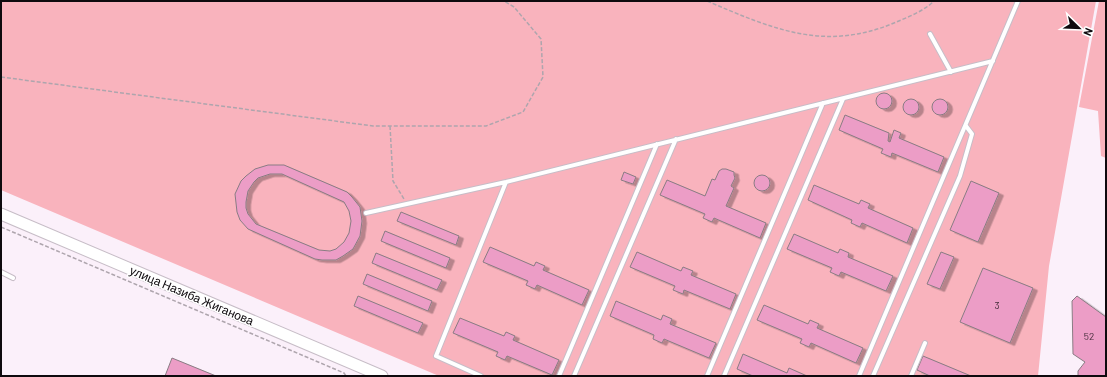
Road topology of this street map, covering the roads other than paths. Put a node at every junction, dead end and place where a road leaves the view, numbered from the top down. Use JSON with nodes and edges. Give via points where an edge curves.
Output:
{"nodes":[{"id":1,"x":1018,"y":1,"type":"edge"},
{"id":2,"x":930,"y":34,"type":"dead end"},
{"id":3,"x":993,"y":61,"type":"junction"},
{"id":4,"x":950,"y":72,"type":"junction"},
{"id":5,"x":843,"y":99,"type":"junction"},
{"id":6,"x":823,"y":103,"type":"junction"},
{"id":7,"x":966,"y":126,"type":"junction"},
{"id":8,"x":676,"y":139,"type":"junction"},
{"id":9,"x":658,"y":144,"type":"junction"},
{"id":10,"x":506,"y":182,"type":"junction"},
{"id":11,"x":366,"y":213,"type":"dead end"},
{"id":12,"x":1,"y":214,"type":"edge"},
{"id":13,"x":1,"y":272,"type":"edge"},
{"id":14,"x":13,"y":278,"type":"dead end"},
{"id":15,"x":924,"y":343,"type":"dead end"},
{"id":16,"x":382,"y":376,"type":"edge"},
{"id":17,"x":481,"y":376,"type":"edge"},
{"id":18,"x":559,"y":376,"type":"edge"},
{"id":19,"x":574,"y":376,"type":"edge"},
{"id":20,"x":707,"y":376,"type":"edge"},
{"id":21,"x":724,"y":376,"type":"edge"},
{"id":22,"x":859,"y":376,"type":"edge"},
{"id":23,"x":873,"y":376,"type":"edge"},
{"id":24,"x":911,"y":376,"type":"edge"}],
"edges":[{"from":1,"to":3,"type":"lane"},
{"from":2,"to":4,"type":"lane"},
{"from":3,"to":4,"type":"lane"},
{"from":3,"to":7,"type":"lane"},
{"from":4,"to":5,"type":"lane"},
{"from":5,"to":6,"type":"lane"},
{"from":5,"to":21,"type":"lane"},
{"from":6,"to":8,"type":"lane"},
{"from":6,"to":20,"type":"lane"},
{"from":7,"to":22,"type":"lane"},
{"from":7,"to":23,"type":"lane","via":[[972,134],[960,176]]},
{"from":8,"to":9,"type":"lane"},
{"from":8,"to":19,"type":"lane"},
{"from":9,"to":10,"type":"lane"},
{"from":9,"to":18,"type":"lane"},
{"from":10,"to":11,"type":"lane"},
{"from":10,"to":17,"type":"lane","via":[[436,356]]},
{"from":12,"to":16,"type":"street","name":"улица Назиба Жиганова"},
{"from":13,"to":14,"type":"lane"},
{"from":15,"to":24,"type":"lane"}]}
